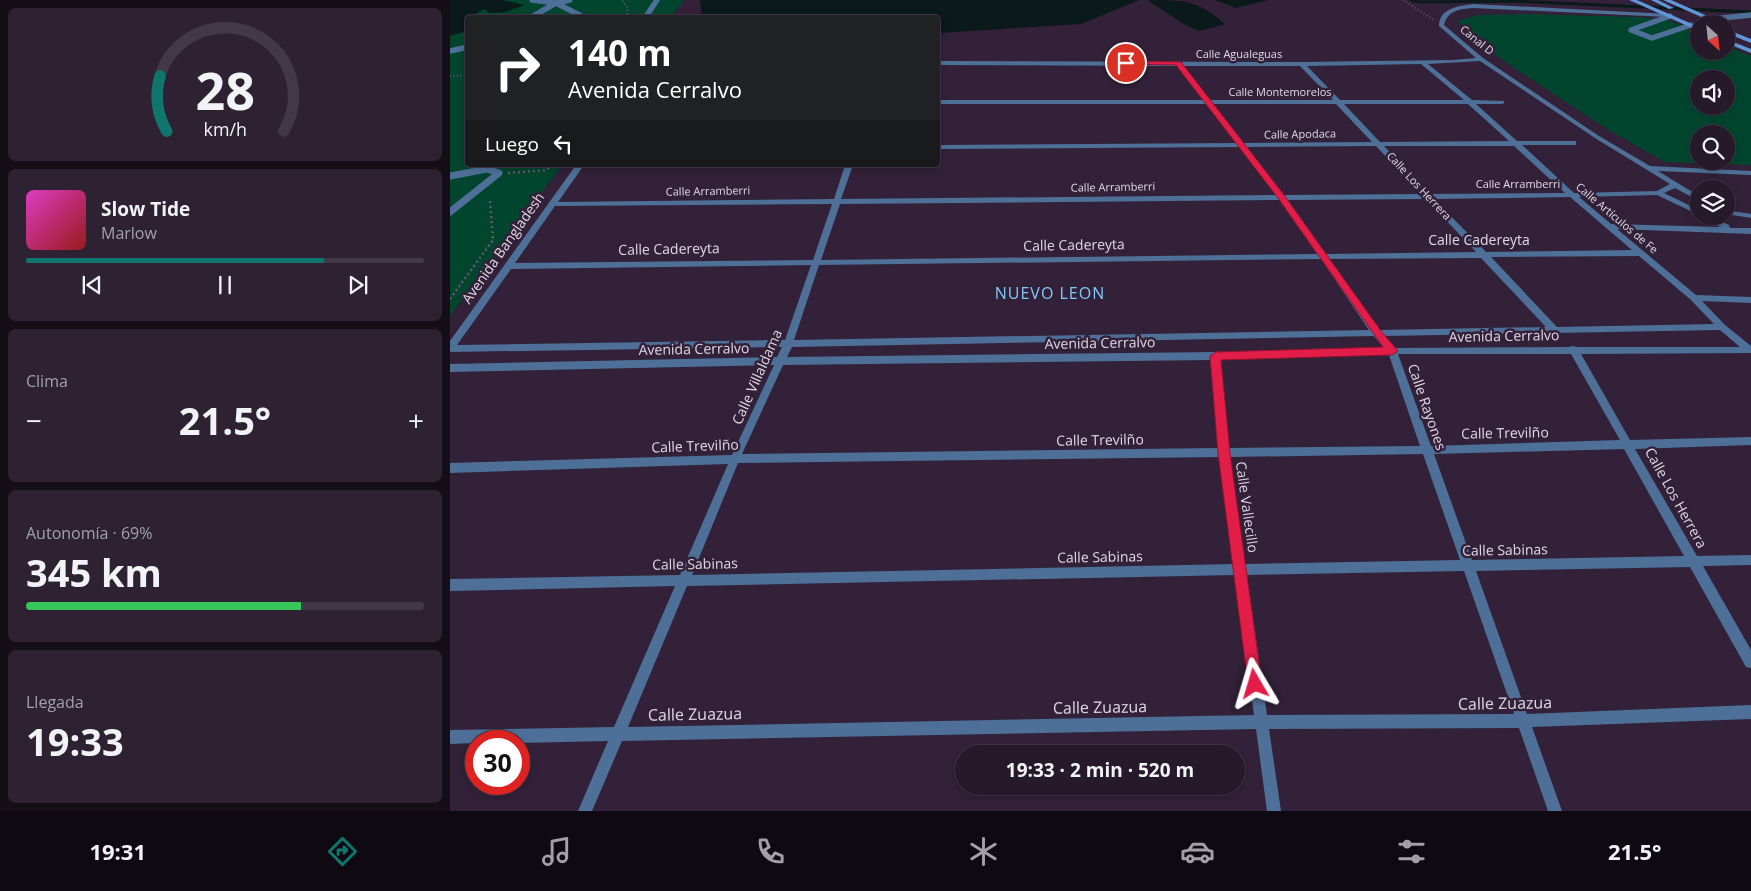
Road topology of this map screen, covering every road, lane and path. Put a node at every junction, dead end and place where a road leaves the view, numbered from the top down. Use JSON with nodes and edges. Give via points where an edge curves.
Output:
{"nodes":[{"id":1,"x":532,"y":0,"type":"edge"},
{"id":2,"x":570,"y":0,"type":"edge"},
{"id":3,"x":622,"y":0,"type":"edge"},
{"id":4,"x":657,"y":0,"type":"edge"},
{"id":5,"x":1403,"y":0,"type":"edge"},
{"id":6,"x":1632,"y":0,"type":"edge"},
{"id":7,"x":1654,"y":0,"type":"edge"},
{"id":8,"x":1666,"y":0,"type":"edge"},
{"id":9,"x":556,"y":3,"type":"junction"},
{"id":10,"x":535,"y":15,"type":"edge"},
{"id":11,"x":579,"y":15,"type":"edge"},
{"id":12,"x":627,"y":15,"type":"edge"},
{"id":13,"x":647,"y":15,"type":"edge"},
{"id":14,"x":1690,"y":15,"type":"edge"},
{"id":15,"x":1700,"y":15,"type":"edge"},
{"id":16,"x":1668,"y":16,"type":"junction"},
{"id":17,"x":1751,"y":16,"type":"edge"},
{"id":18,"x":1735,"y":18,"type":"edge"},
{"id":19,"x":1441,"y":25,"type":"junction"},
{"id":20,"x":1690,"y":25,"type":"edge"},
{"id":21,"x":1690,"y":25,"type":"edge"},
{"id":22,"x":1735,"y":28,"type":"edge"},
{"id":23,"x":1735,"y":35,"type":"edge"},
{"id":24,"x":1751,"y":35,"type":"edge"},
{"id":25,"x":1751,"y":42,"type":"edge"},
{"id":26,"x":1735,"y":44,"type":"edge"},
{"id":27,"x":465,"y":48,"type":"edge"},
{"id":28,"x":450,"y":51,"type":"edge"},
{"id":29,"x":1751,"y":51,"type":"edge"},
{"id":30,"x":1481,"y":59,"type":"junction"},
{"id":31,"x":940,"y":63,"type":"edge"},
{"id":32,"x":1178,"y":63,"type":"junction"},
{"id":33,"x":1423,"y":63,"type":"junction"},
{"id":34,"x":1302,"y":64,"type":"junction"},
{"id":35,"x":465,"y":75,"type":"edge"},
{"id":36,"x":450,"y":76,"type":"edge"},
{"id":37,"x":940,"y":102,"type":"edge"},
{"id":38,"x":1339,"y":102,"type":"junction"},
{"id":39,"x":1470,"y":102,"type":"junction"},
{"id":40,"x":1502,"y":102,"type":"dead end"},
{"id":41,"x":1210,"y":103,"type":"junction"},
{"id":42,"x":1573,"y":143,"type":"dead end"},
{"id":43,"x":1379,"y":144,"type":"junction"},
{"id":44,"x":1517,"y":145,"type":"junction"},
{"id":45,"x":940,"y":146,"type":"edge"},
{"id":46,"x":1242,"y":146,"type":"junction"},
{"id":47,"x":549,"y":167,"type":"edge"},
{"id":48,"x":579,"y":167,"type":"edge"},
{"id":49,"x":848,"y":167,"type":"edge"},
{"id":50,"x":1646,"y":168,"type":"junction"},
{"id":51,"x":500,"y":173,"type":"junction"},
{"id":52,"x":1751,"y":173,"type":"edge"},
{"id":53,"x":450,"y":176,"type":"edge"},
{"id":54,"x":1674,"y":185,"type":"junction"},
{"id":55,"x":1658,"y":193,"type":"junction"},
{"id":56,"x":1572,"y":194,"type":"junction"},
{"id":57,"x":1690,"y":194,"type":"edge"},
{"id":58,"x":1428,"y":195,"type":"junction"},
{"id":59,"x":1281,"y":196,"type":"junction"},
{"id":60,"x":490,"y":201,"type":"dead end"},
{"id":61,"x":838,"y":201,"type":"junction"},
{"id":62,"x":551,"y":204,"type":"junction"},
{"id":63,"x":1690,"y":209,"type":"edge"},
{"id":64,"x":450,"y":212,"type":"edge"},
{"id":65,"x":1735,"y":213,"type":"edge"},
{"id":66,"x":1751,"y":216,"type":"edge"},
{"id":67,"x":1723,"y":225,"type":"edge"},
{"id":68,"x":1610,"y":226,"type":"junction"},
{"id":69,"x":1732,"y":229,"type":"junction"},
{"id":70,"x":1751,"y":231,"type":"edge"},
{"id":71,"x":1642,"y":253,"type":"junction"},
{"id":72,"x":1482,"y":254,"type":"junction"},
{"id":73,"x":1323,"y":256,"type":"junction"},
{"id":74,"x":818,"y":261,"type":"junction"},
{"id":75,"x":507,"y":266,"type":"junction"},
{"id":76,"x":1694,"y":298,"type":"junction"},
{"id":77,"x":450,"y":299,"type":"edge"},
{"id":78,"x":1751,"y":300,"type":"edge"},
{"id":79,"x":1722,"y":327,"type":"junction"},
{"id":80,"x":1555,"y":330,"type":"junction"},
{"id":81,"x":1378,"y":334,"type":"junction"},
{"id":82,"x":788,"y":344,"type":"junction"},
{"id":83,"x":450,"y":348,"type":"edge"},
{"id":84,"x":1573,"y":349,"type":"junction"},
{"id":85,"x":1750,"y":350,"type":"edge"},
{"id":86,"x":1392,"y":351,"type":"junction"},
{"id":87,"x":1216,"y":356,"type":"junction"},
{"id":88,"x":779,"y":360,"type":"junction"},
{"id":89,"x":450,"y":368,"type":"edge"},
{"id":90,"x":1751,"y":441,"type":"edge"},
{"id":91,"x":1630,"y":446,"type":"junction"},
{"id":92,"x":1427,"y":450,"type":"junction"},
{"id":93,"x":1224,"y":453,"type":"junction"},
{"id":94,"x":735,"y":460,"type":"junction"},
{"id":95,"x":450,"y":468,"type":"edge"},
{"id":96,"x":1751,"y":560,"type":"edge"},
{"id":97,"x":1694,"y":562,"type":"junction"},
{"id":98,"x":1469,"y":566,"type":"junction"},
{"id":99,"x":1241,"y":569,"type":"junction"},
{"id":100,"x":686,"y":579,"type":"junction"},
{"id":101,"x":450,"y":585,"type":"edge"},
{"id":102,"x":1751,"y":662,"type":"edge"},
{"id":103,"x":1751,"y":712,"type":"edge"},
{"id":104,"x":1523,"y":721,"type":"junction"},
{"id":105,"x":1260,"y":722,"type":"junction"},
{"id":106,"x":617,"y":732,"type":"junction"},
{"id":107,"x":450,"y":737,"type":"edge"},
{"id":108,"x":585,"y":811,"type":"edge"},
{"id":109,"x":1274,"y":811,"type":"edge"},
{"id":110,"x":1555,"y":811,"type":"edge"}],
"edges":[{"from":1,"to":9,"type":"lane"},
{"from":2,"to":9,"type":"lane"},
{"from":3,"to":12,"type":"path","via":[[628,8]]},
{"from":4,"to":13,"type":"lane"},
{"from":5,"to":19,"type":"path"},
{"from":6,"to":16,"type":"main road"},
{"from":7,"to":14,"type":"main road"},
{"from":8,"to":15,"type":"main road"},
{"from":9,"to":10,"type":"lane"},
{"from":9,"to":11,"type":"lane"},
{"from":16,"to":19,"type":"street","name":"Canal D","via":[[1473,6],[1446,12]]},
{"from":16,"to":20,"type":"main road"},
{"from":16,"to":21,"type":"lane","via":[[1631,30],[1652,38]]},
{"from":17,"to":18,"type":"lane"},
{"from":19,"to":30,"type":"street","name":"Canal D"},
{"from":22,"to":24,"type":"main road"},
{"from":23,"to":25,"type":"main road"},
{"from":26,"to":29,"type":"main road"},
{"from":27,"to":28,"type":"lane"},
{"from":30,"to":33,"type":"street","name":"Calle Agualeguas"},
{"from":30,"to":50,"type":"street","name":"Canal D"},
{"from":31,"to":32,"type":"street","name":"Calle Agualeguas"},
{"from":32,"to":34,"type":"street","name":"Calle Agualeguas"},
{"from":32,"to":41,"type":"street","name":"Calle Rayones"},
{"from":33,"to":34,"type":"street","name":"Calle Agualeguas"},
{"from":33,"to":39,"type":"street","name":"Calle Artículos de Fe"},
{"from":34,"to":38,"type":"street","name":"Calle Los Herrera"},
{"from":35,"to":36,"type":"path"},
{"from":37,"to":41,"type":"street","name":"Calle Montemorelos"},
{"from":38,"to":39,"type":"street","name":"Calle Montemorelos"},
{"from":38,"to":41,"type":"street","name":"Calle Montemorelos"},
{"from":38,"to":43,"type":"street","name":"Calle Los Herrera"},
{"from":39,"to":40,"type":"street","name":"Calle Montemorelos"},
{"from":39,"to":44,"type":"street","name":"Calle Artículos de Fe"},
{"from":41,"to":46,"type":"street","name":"Calle Rayones"},
{"from":42,"to":44,"type":"street","name":"Calle Apodaca"},
{"from":43,"to":44,"type":"street","name":"Calle Apodaca"},
{"from":43,"to":46,"type":"street","name":"Calle Apodaca"},
{"from":43,"to":58,"type":"street","name":"Calle Los Herrera"},
{"from":44,"to":56,"type":"street","name":"Calle Artículos de Fe"},
{"from":45,"to":46,"type":"street","name":"Calle Apodaca"},
{"from":46,"to":59,"type":"street","name":"Calle Rayones"},
{"from":47,"to":51,"type":"path","via":[[547,170]]},
{"from":48,"to":62,"type":"street","name":"Avenida Bangladesh"},
{"from":49,"to":61,"type":"street","name":"Calle Villaldama"},
{"from":50,"to":52,"type":"street"},
{"from":50,"to":54,"type":"street","name":"Canal D"},
{"from":51,"to":53,"type":"lane","via":[[487,169]]},
{"from":51,"to":64,"type":"lane"},
{"from":54,"to":55,"type":"street","name":"Calle Arramberri"},
{"from":54,"to":57,"type":"street","name":"Canal D"},
{"from":55,"to":56,"type":"street","name":"Calle Arramberri"},
{"from":55,"to":63,"type":"street"},
{"from":56,"to":58,"type":"street","name":"Calle Arramberri"},
{"from":56,"to":68,"type":"street","name":"Calle Artículos de Fe"},
{"from":58,"to":59,"type":"street","name":"Calle Arramberri"},
{"from":58,"to":72,"type":"street","name":"Calle Los Herrera"},
{"from":59,"to":61,"type":"street","name":"Calle Arramberri"},
{"from":59,"to":73,"type":"street","name":"Calle Rayones"},
{"from":60,"to":77,"type":"path","via":[[494,240]]},
{"from":61,"to":62,"type":"street","name":"Calle Arramberri"},
{"from":61,"to":74,"type":"street","name":"Calle Villaldama"},
{"from":62,"to":75,"type":"street","name":"Avenida Bangladesh"},
{"from":65,"to":66,"type":"street"},
{"from":67,"to":69,"type":"street"},
{"from":68,"to":69,"type":"street"},
{"from":68,"to":71,"type":"street","name":"Calle Artículos de Fe"},
{"from":69,"to":70,"type":"street"},
{"from":71,"to":72,"type":"street","name":"Calle Cadereyta"},
{"from":71,"to":76,"type":"street","name":"Calle Artículos de Fe"},
{"from":72,"to":73,"type":"street","name":"Calle Cadereyta"},
{"from":72,"to":80,"type":"street","name":"Calle Los Herrera"},
{"from":73,"to":74,"type":"street","name":"Calle Cadereyta"},
{"from":73,"to":81,"type":"street","name":"Calle Rayones"},
{"from":74,"to":75,"type":"street","name":"Calle Cadereyta"},
{"from":74,"to":82,"type":"street","name":"Calle Villaldama"},
{"from":75,"to":83,"type":"street","name":"Avenida Bangladesh"},
{"from":76,"to":78,"type":"street"},
{"from":76,"to":79,"type":"street","name":"Calle Artículos de Fe"},
{"from":79,"to":80,"type":"street","name":"Avenida Cerralvo"},
{"from":79,"to":85,"type":"street","name":"Calle Artículos de Fe"},
{"from":80,"to":81,"type":"street","name":"Avenida Cerralvo"},
{"from":81,"to":82,"type":"street","name":"Avenida Cerralvo"},
{"from":81,"to":86,"type":"street","name":"Calle Rayones"},
{"from":82,"to":83,"type":"street","name":"Avenida Cerralvo"},
{"from":82,"to":88,"type":"street","name":"Calle Villaldama"},
{"from":84,"to":85,"type":"street","name":"Avenida Cerralvo"},
{"from":84,"to":86,"type":"street","name":"Avenida Cerralvo"},
{"from":84,"to":91,"type":"street","name":"Calle Los Herrera"},
{"from":86,"to":87,"type":"street","name":"Avenida Cerralvo"},
{"from":86,"to":92,"type":"street","name":"Calle Rayones"},
{"from":87,"to":88,"type":"street","name":"Avenida Cerralvo"},
{"from":87,"to":93,"type":"street","name":"Calle Vallecillo"},
{"from":88,"to":89,"type":"street","name":"Avenida Cerralvo"},
{"from":88,"to":94,"type":"street","name":"Calle Villaldama"},
{"from":90,"to":91,"type":"street","name":"Calle Trevilño"},
{"from":91,"to":92,"type":"street","name":"Calle Trevilño"},
{"from":91,"to":97,"type":"street","name":"Calle Los Herrera"},
{"from":92,"to":93,"type":"street","name":"Calle Trevilño"},
{"from":92,"to":98,"type":"street","name":"Calle Rayones"},
{"from":93,"to":94,"type":"street","name":"Calle Trevilño"},
{"from":93,"to":99,"type":"street","name":"Calle Vallecillo"},
{"from":94,"to":95,"type":"street","name":"Calle Trevilño"},
{"from":94,"to":100,"type":"street","name":"Calle Villaldama"},
{"from":96,"to":97,"type":"street","name":"Calle Sabinas"},
{"from":97,"to":98,"type":"street","name":"Calle Sabinas"},
{"from":97,"to":102,"type":"street","name":"Calle Los Herrera"},
{"from":98,"to":99,"type":"street","name":"Calle Sabinas"},
{"from":98,"to":104,"type":"street","name":"Calle Rayones"},
{"from":99,"to":100,"type":"street","name":"Calle Sabinas"},
{"from":99,"to":105,"type":"street","name":"Calle Vallecillo"},
{"from":100,"to":101,"type":"street","name":"Calle Sabinas"},
{"from":100,"to":106,"type":"street","name":"Calle Villaldama"},
{"from":103,"to":104,"type":"street","name":"Calle Zuazua"},
{"from":104,"to":105,"type":"street","name":"Calle Zuazua"},
{"from":104,"to":110,"type":"street","name":"Calle Rayones"},
{"from":105,"to":106,"type":"street","name":"Calle Zuazua"},
{"from":105,"to":109,"type":"street","name":"Calle Vallecillo"},
{"from":106,"to":107,"type":"street","name":"Calle Zuazua"},
{"from":106,"to":108,"type":"street","name":"Calle Villaldama"}]}
